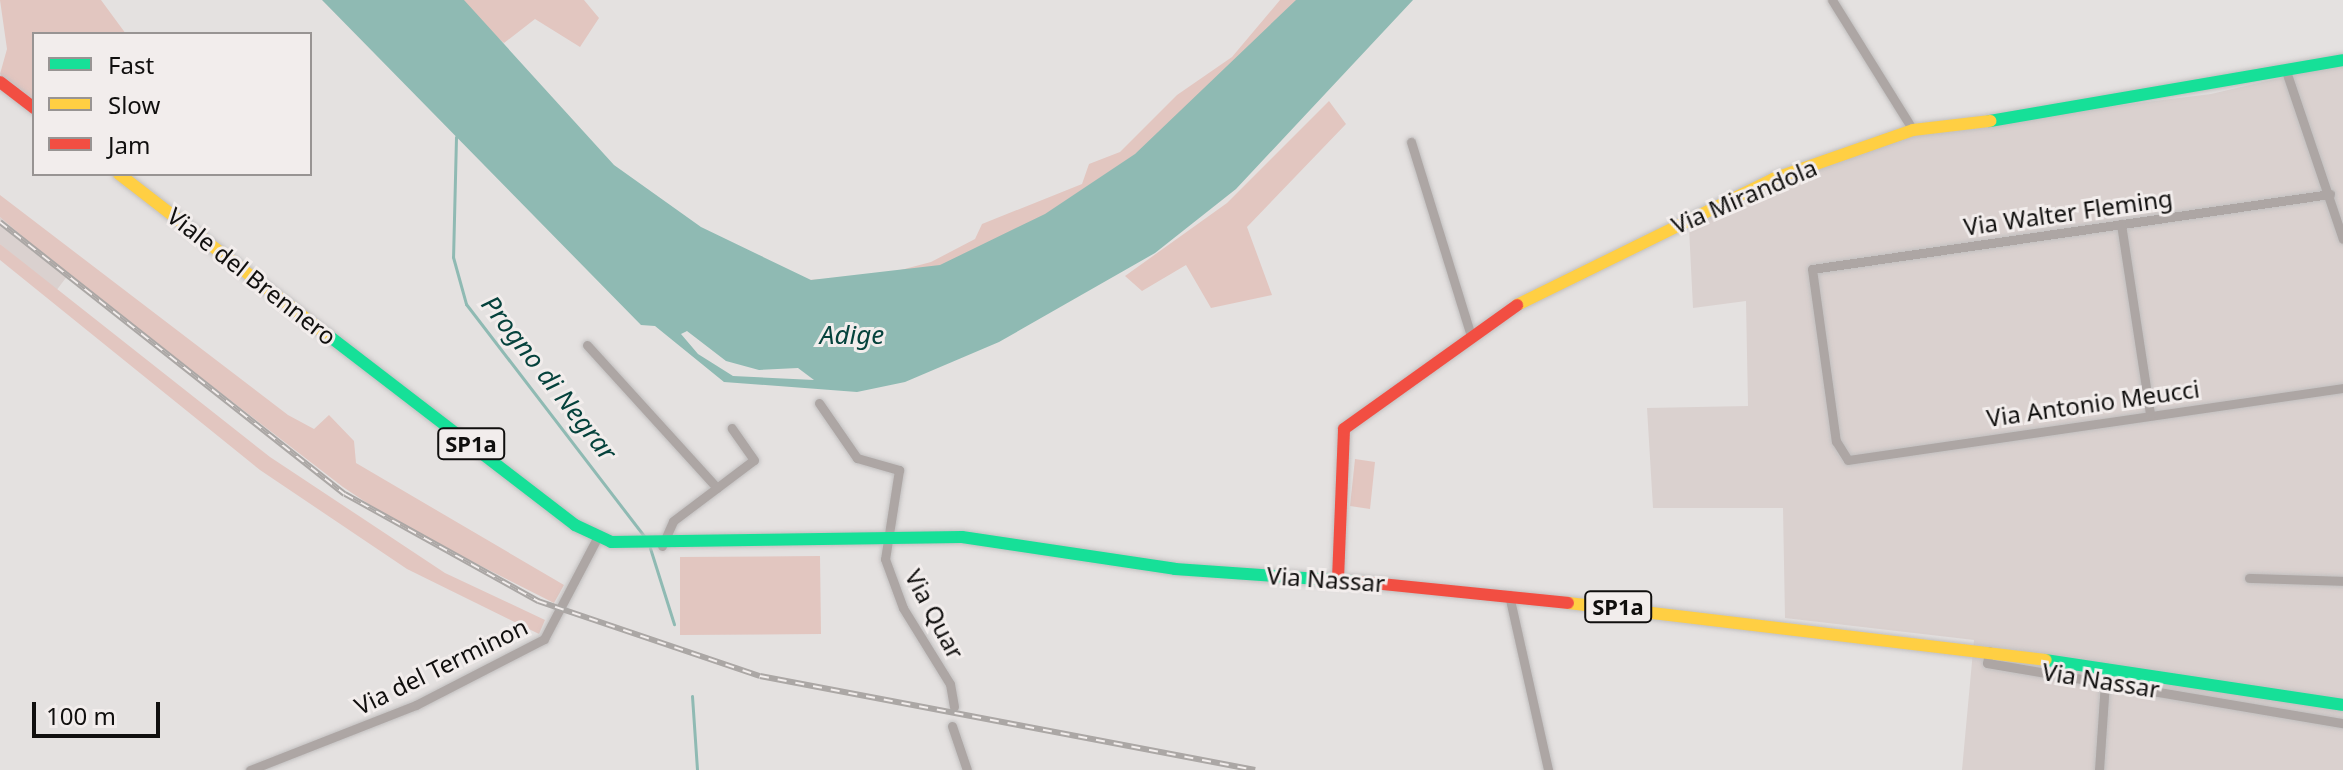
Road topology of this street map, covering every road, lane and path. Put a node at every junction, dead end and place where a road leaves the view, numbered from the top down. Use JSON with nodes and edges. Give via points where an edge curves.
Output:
{"nodes":[{"id":1,"x":1832,"y":0,"type":"edge"},
{"id":2,"x":2343,"y":60,"type":"edge"},
{"id":3,"x":2287,"y":74,"type":"junction"},
{"id":4,"x":0,"y":82,"type":"edge"},
{"id":5,"x":32,"y":106,"type":"edge"},
{"id":6,"x":1913,"y":130,"type":"junction"},
{"id":7,"x":1411,"y":142,"type":"dead end"},
{"id":8,"x":122,"y":176,"type":"edge"},
{"id":9,"x":2330,"y":194,"type":"junction"},
{"id":10,"x":2121,"y":224,"type":"junction"},
{"id":11,"x":2343,"y":239,"type":"edge"},
{"id":12,"x":1470,"y":333,"type":"junction"},
{"id":13,"x":587,"y":345,"type":"dead end"},
{"id":14,"x":346,"y":348,"type":"joint"},
{"id":15,"x":2343,"y":388,"type":"edge"},
{"id":16,"x":819,"y":403,"type":"dead end"},
{"id":17,"x":2150,"y":414,"type":"junction"},
{"id":18,"x":732,"y":428,"type":"dead end"},
{"id":19,"x":1848,"y":460,"type":"joint"},
{"id":20,"x":717,"y":488,"type":"junction"},
{"id":21,"x":597,"y":538,"type":"junction"},
{"id":22,"x":892,"y":542,"type":"junction"},
{"id":23,"x":658,"y":546,"type":"junction"},
{"id":24,"x":2249,"y":578,"type":"dead end"},
{"id":25,"x":1338,"y":579,"type":"junction"},
{"id":26,"x":2343,"y":581,"type":"edge"},
{"id":27,"x":1509,"y":595,"type":"junction"},
{"id":28,"x":1989,"y":651,"type":"junction"},
{"id":29,"x":2105,"y":681,"type":"junction"},
{"id":30,"x":2228,"y":692,"type":"junction"},
{"id":31,"x":2343,"y":705,"type":"edge"},
{"id":32,"x":954,"y":707,"type":"dead end"},
{"id":33,"x":2343,"y":723,"type":"edge"},
{"id":34,"x":952,"y":726,"type":"dead end"},
{"id":35,"x":250,"y":770,"type":"edge"},
{"id":36,"x":967,"y":770,"type":"edge"},
{"id":37,"x":1548,"y":770,"type":"edge"},
{"id":38,"x":2099,"y":770,"type":"edge"}],
"edges":[{"from":1,"to":6,"type":"street"},
{"from":2,"to":3,"type":"main road","name":"Via Mirandola"},
{"from":3,"to":6,"type":"main road","name":"Via Mirandola","via":[[2069,112]]},
{"from":3,"to":9,"type":"street"},
{"from":4,"to":5,"type":"main road"},
{"from":6,"to":12,"type":"main road","name":"Via Mirandola","via":[[1773,179],[1563,278]]},
{"from":7,"to":12,"type":"street"},
{"from":8,"to":14,"type":"main road","name":"Viale del Brennero"},
{"from":9,"to":10,"type":"street","name":"Via Walter Fleming"},
{"from":9,"to":11,"type":"street"},
{"from":10,"to":17,"type":"street"},
{"from":10,"to":19,"type":"street","name":"Via Walter Fleming","via":[[1812,269],[1836,441]]},
{"from":12,"to":25,"type":"main road","name":"Via Mirandola","via":[[1344,429],[1338,442]]},
{"from":13,"to":20,"type":"street"},
{"from":14,"to":21,"type":"main road","name":"Via Nassar","number":"SP1a"},
{"from":15,"to":17,"type":"street","name":"Via Antonio Meucci"},
{"from":16,"to":22,"type":"street","name":"Via Quar","via":[[857,458],[899,470]]},
{"from":17,"to":19,"type":"street","name":"Via Antonio Meucci"},
{"from":18,"to":20,"type":"street","via":[[754,460]]},
{"from":20,"to":23,"type":"street","via":[[673,521]]},
{"from":21,"to":23,"type":"main road","name":"Via Nassar","number":"SP1a"},
{"from":21,"to":35,"type":"street","name":"Via del Terminon","via":[[544,639],[530,649],[416,705]]},
{"from":22,"to":23,"type":"main road","name":"Via Nassar","number":"SP1a"},
{"from":22,"to":25,"type":"main road","name":"Via Nassar","number":"SP1a","via":[[962,537],[1175,569]]},
{"from":22,"to":32,"type":"street","name":"Via Quar","via":[[885,559],[903,608],[950,684]]},
{"from":24,"to":26,"type":"street"},
{"from":25,"to":27,"type":"main road","name":"Via Nassar","number":"SP1a"},
{"from":27,"to":28,"type":"main road","name":"Via Nassar","number":"SP1a"},
{"from":27,"to":37,"type":"street"},
{"from":28,"to":29,"type":"street","name":"Via Nassar","via":[[1987,663]]},
{"from":28,"to":30,"type":"main road","name":"Via Nassar","number":"SP1a"},
{"from":29,"to":30,"type":"street","name":"Via Nassar"},
{"from":29,"to":38,"type":"street"},
{"from":30,"to":31,"type":"main road","name":"Via Nassar","number":"SP1a"},
{"from":30,"to":33,"type":"street","name":"Via Nassar"},
{"from":34,"to":36,"type":"street"}]}
